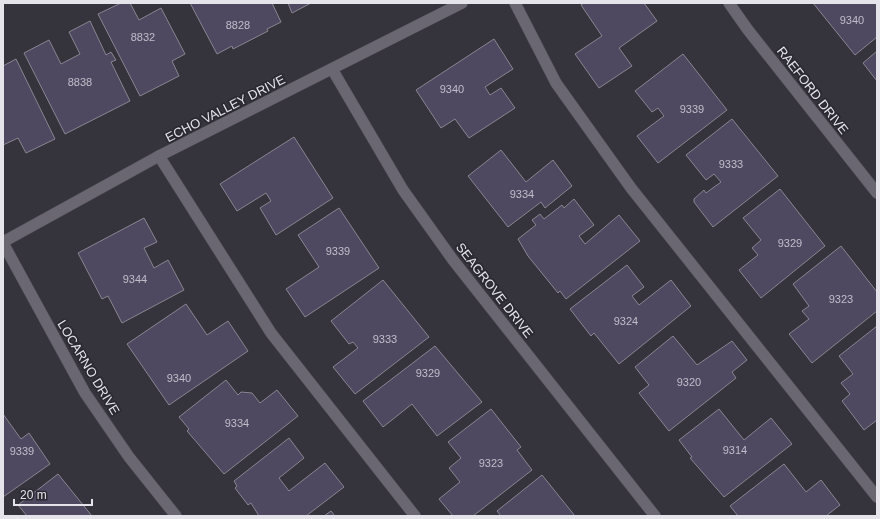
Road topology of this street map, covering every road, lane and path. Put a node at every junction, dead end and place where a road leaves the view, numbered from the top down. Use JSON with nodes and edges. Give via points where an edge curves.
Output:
{"nodes":[{"id":1,"x":462,"y":3,"type":"edge"},
{"id":2,"x":515,"y":3,"type":"edge"},
{"id":3,"x":729,"y":3,"type":"edge"},
{"id":4,"x":332,"y":69,"type":"junction"},
{"id":5,"x":159,"y":156,"type":"junction"},
{"id":6,"x":877,"y":193,"type":"edge"},
{"id":7,"x":3,"y":243,"type":"edge"},
{"id":8,"x":877,"y":497,"type":"edge"},
{"id":9,"x":176,"y":516,"type":"edge"},
{"id":10,"x":415,"y":516,"type":"edge"},
{"id":11,"x":655,"y":516,"type":"edge"}],
"edges":[{"from":1,"to":4,"type":"street","name":"ECHO VALLEY DRIVE"},
{"from":2,"to":8,"type":"street","via":[[556,83],[632,188]]},
{"from":3,"to":6,"type":"street","name":"RAEFORD DRIVE"},
{"from":4,"to":5,"type":"street","name":"ECHO VALLEY DRIVE"},
{"from":4,"to":11,"type":"street","name":"SEAGROVE DRIVE","via":[[403,190],[453,260]]},
{"from":5,"to":7,"type":"street","name":"ECHO VALLEY DRIVE"},
{"from":5,"to":10,"type":"street","via":[[271,333]]},
{"from":7,"to":9,"type":"street","name":"LOCARNO DRIVE","via":[[85,393],[129,457]]}]}
